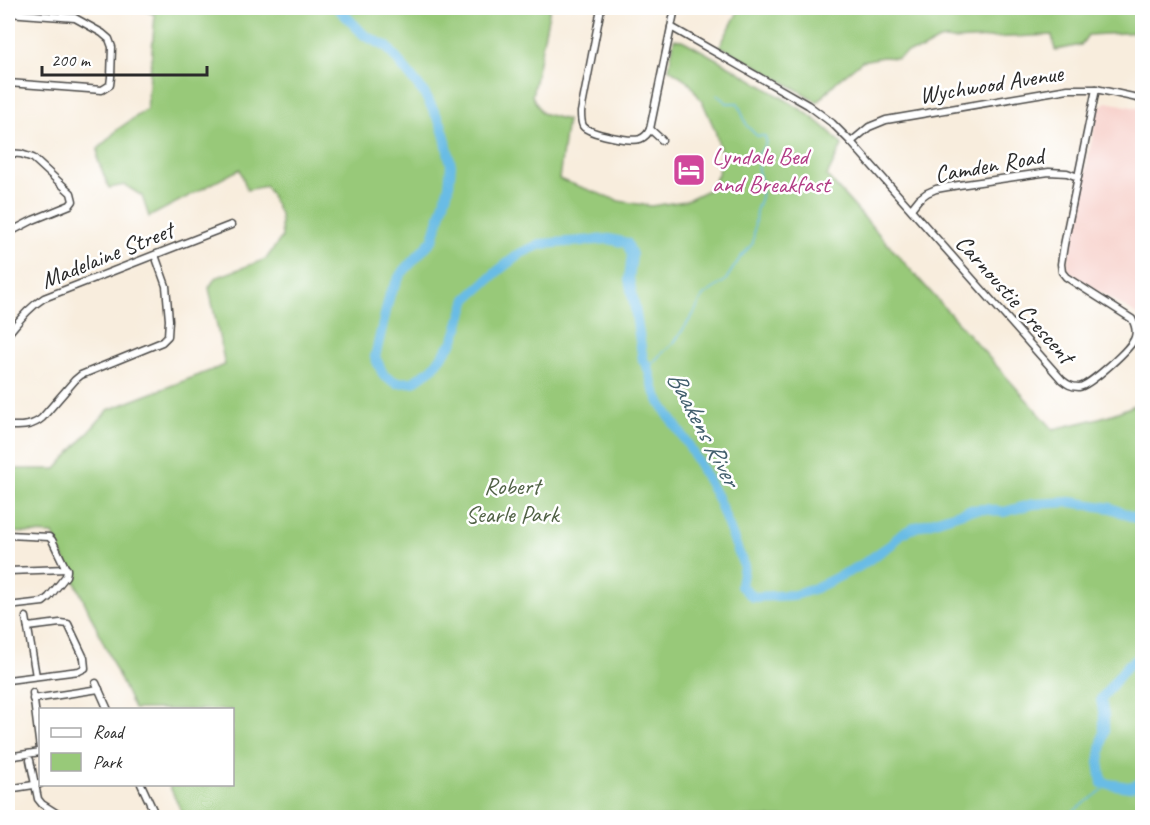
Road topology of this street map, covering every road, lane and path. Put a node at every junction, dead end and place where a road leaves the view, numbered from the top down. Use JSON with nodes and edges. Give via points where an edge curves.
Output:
{"nodes":[{"id":1,"x":600,"y":8,"type":"edge"},
{"id":2,"x":675,"y":8,"type":"edge"},
{"id":3,"x":8,"y":13,"type":"edge"},
{"id":4,"x":671,"y":27,"type":"junction"},
{"id":5,"x":8,"y":83,"type":"edge"},
{"id":6,"x":1096,"y":89,"type":"junction"},
{"id":7,"x":1143,"y":99,"type":"edge"},
{"id":8,"x":650,"y":129,"type":"junction"},
{"id":9,"x":662,"y":140,"type":"dead end"},
{"id":10,"x":851,"y":142,"type":"junction"},
{"id":11,"x":8,"y":153,"type":"edge"},
{"id":12,"x":1078,"y":177,"type":"junction"},
{"id":13,"x":911,"y":209,"type":"junction"},
{"id":14,"x":231,"y":225,"type":"dead end"},
{"id":15,"x":8,"y":233,"type":"edge"},
{"id":16,"x":155,"y":255,"type":"junction"},
{"id":17,"x":8,"y":334,"type":"edge"},
{"id":18,"x":8,"y":426,"type":"edge"},
{"id":19,"x":8,"y":535,"type":"edge"},
{"id":20,"x":67,"y":569,"type":"junction"},
{"id":21,"x":8,"y":571,"type":"edge"},
{"id":22,"x":8,"y":606,"type":"edge"},
{"id":23,"x":26,"y":617,"type":"dead end"},
{"id":24,"x":28,"y":627,"type":"junction"},
{"id":25,"x":36,"y":676,"type":"junction"},
{"id":26,"x":8,"y":680,"type":"edge"},
{"id":27,"x":107,"y":708,"type":"edge"},
{"id":28,"x":39,"y":742,"type":"edge"},
{"id":29,"x":39,"y":750,"type":"edge"},
{"id":30,"x":8,"y":757,"type":"edge"},
{"id":31,"x":30,"y":760,"type":"dead end"},
{"id":32,"x":37,"y":784,"type":"edge"},
{"id":33,"x":142,"y":786,"type":"edge"},
{"id":34,"x":8,"y":789,"type":"edge"},
{"id":35,"x":64,"y":818,"type":"edge"},
{"id":36,"x":153,"y":818,"type":"edge"}],
"edges":[{"from":1,"to":8,"type":"street","via":[[582,124],[593,133],[632,140],[644,137]]},
{"from":2,"to":4,"type":"street"},
{"from":3,"to":5,"type":"street","via":[[75,18],[102,33],[112,47],[110,85],[102,90]]},
{"from":4,"to":8,"type":"street"},
{"from":4,"to":10,"type":"street","name":"Carnoustie Crescent","via":[[808,105]]},
{"from":6,"to":7,"type":"street","name":"Wychwood Avenue"},
{"from":6,"to":10,"type":"street","name":"Wychwood Avenue","via":[[1068,89],[886,120]]},
{"from":6,"to":12,"type":"street","name":"Carnoustie Crescent"},
{"from":8,"to":9,"type":"street"},
{"from":10,"to":13,"type":"street","name":"Carnoustie Crescent"},
{"from":11,"to":15,"type":"street","via":[[33,158],[71,193],[74,201]]},
{"from":12,"to":13,"type":"street","name":"Camden Road","via":[[1067,172],[1049,172],[936,189],[918,199]]},
{"from":12,"to":13,"type":"street","name":"Carnoustie Crescent","via":[[1062,272],[1127,315],[1136,332],[1131,345],[1081,387],[1062,380]]},
{"from":14,"to":16,"type":"street","name":"Madelaine Street"},
{"from":16,"to":17,"type":"street","name":"Madelaine Street","via":[[44,298]]},
{"from":16,"to":18,"type":"street","via":[[166,286],[170,320],[167,338],[84,373],[35,423]]},
{"from":19,"to":20,"type":"street","via":[[50,537]]},
{"from":20,"to":21,"type":"street"},
{"from":20,"to":22,"type":"street","via":[[66,576],[43,602]]},
{"from":23,"to":24,"type":"street"},
{"from":24,"to":25,"type":"street"},
{"from":24,"to":25,"type":"street","via":[[68,624],[85,661],[81,671]]},
{"from":25,"to":26,"type":"street"},
{"from":27,"to":28,"type":"street","via":[[97,686],[33,696]]},
{"from":29,"to":30,"type":"street"},
{"from":31,"to":32,"type":"street"},
{"from":32,"to":34,"type":"street"},
{"from":32,"to":35,"type":"street","via":[[40,802]]},
{"from":33,"to":36,"type":"street"}]}
